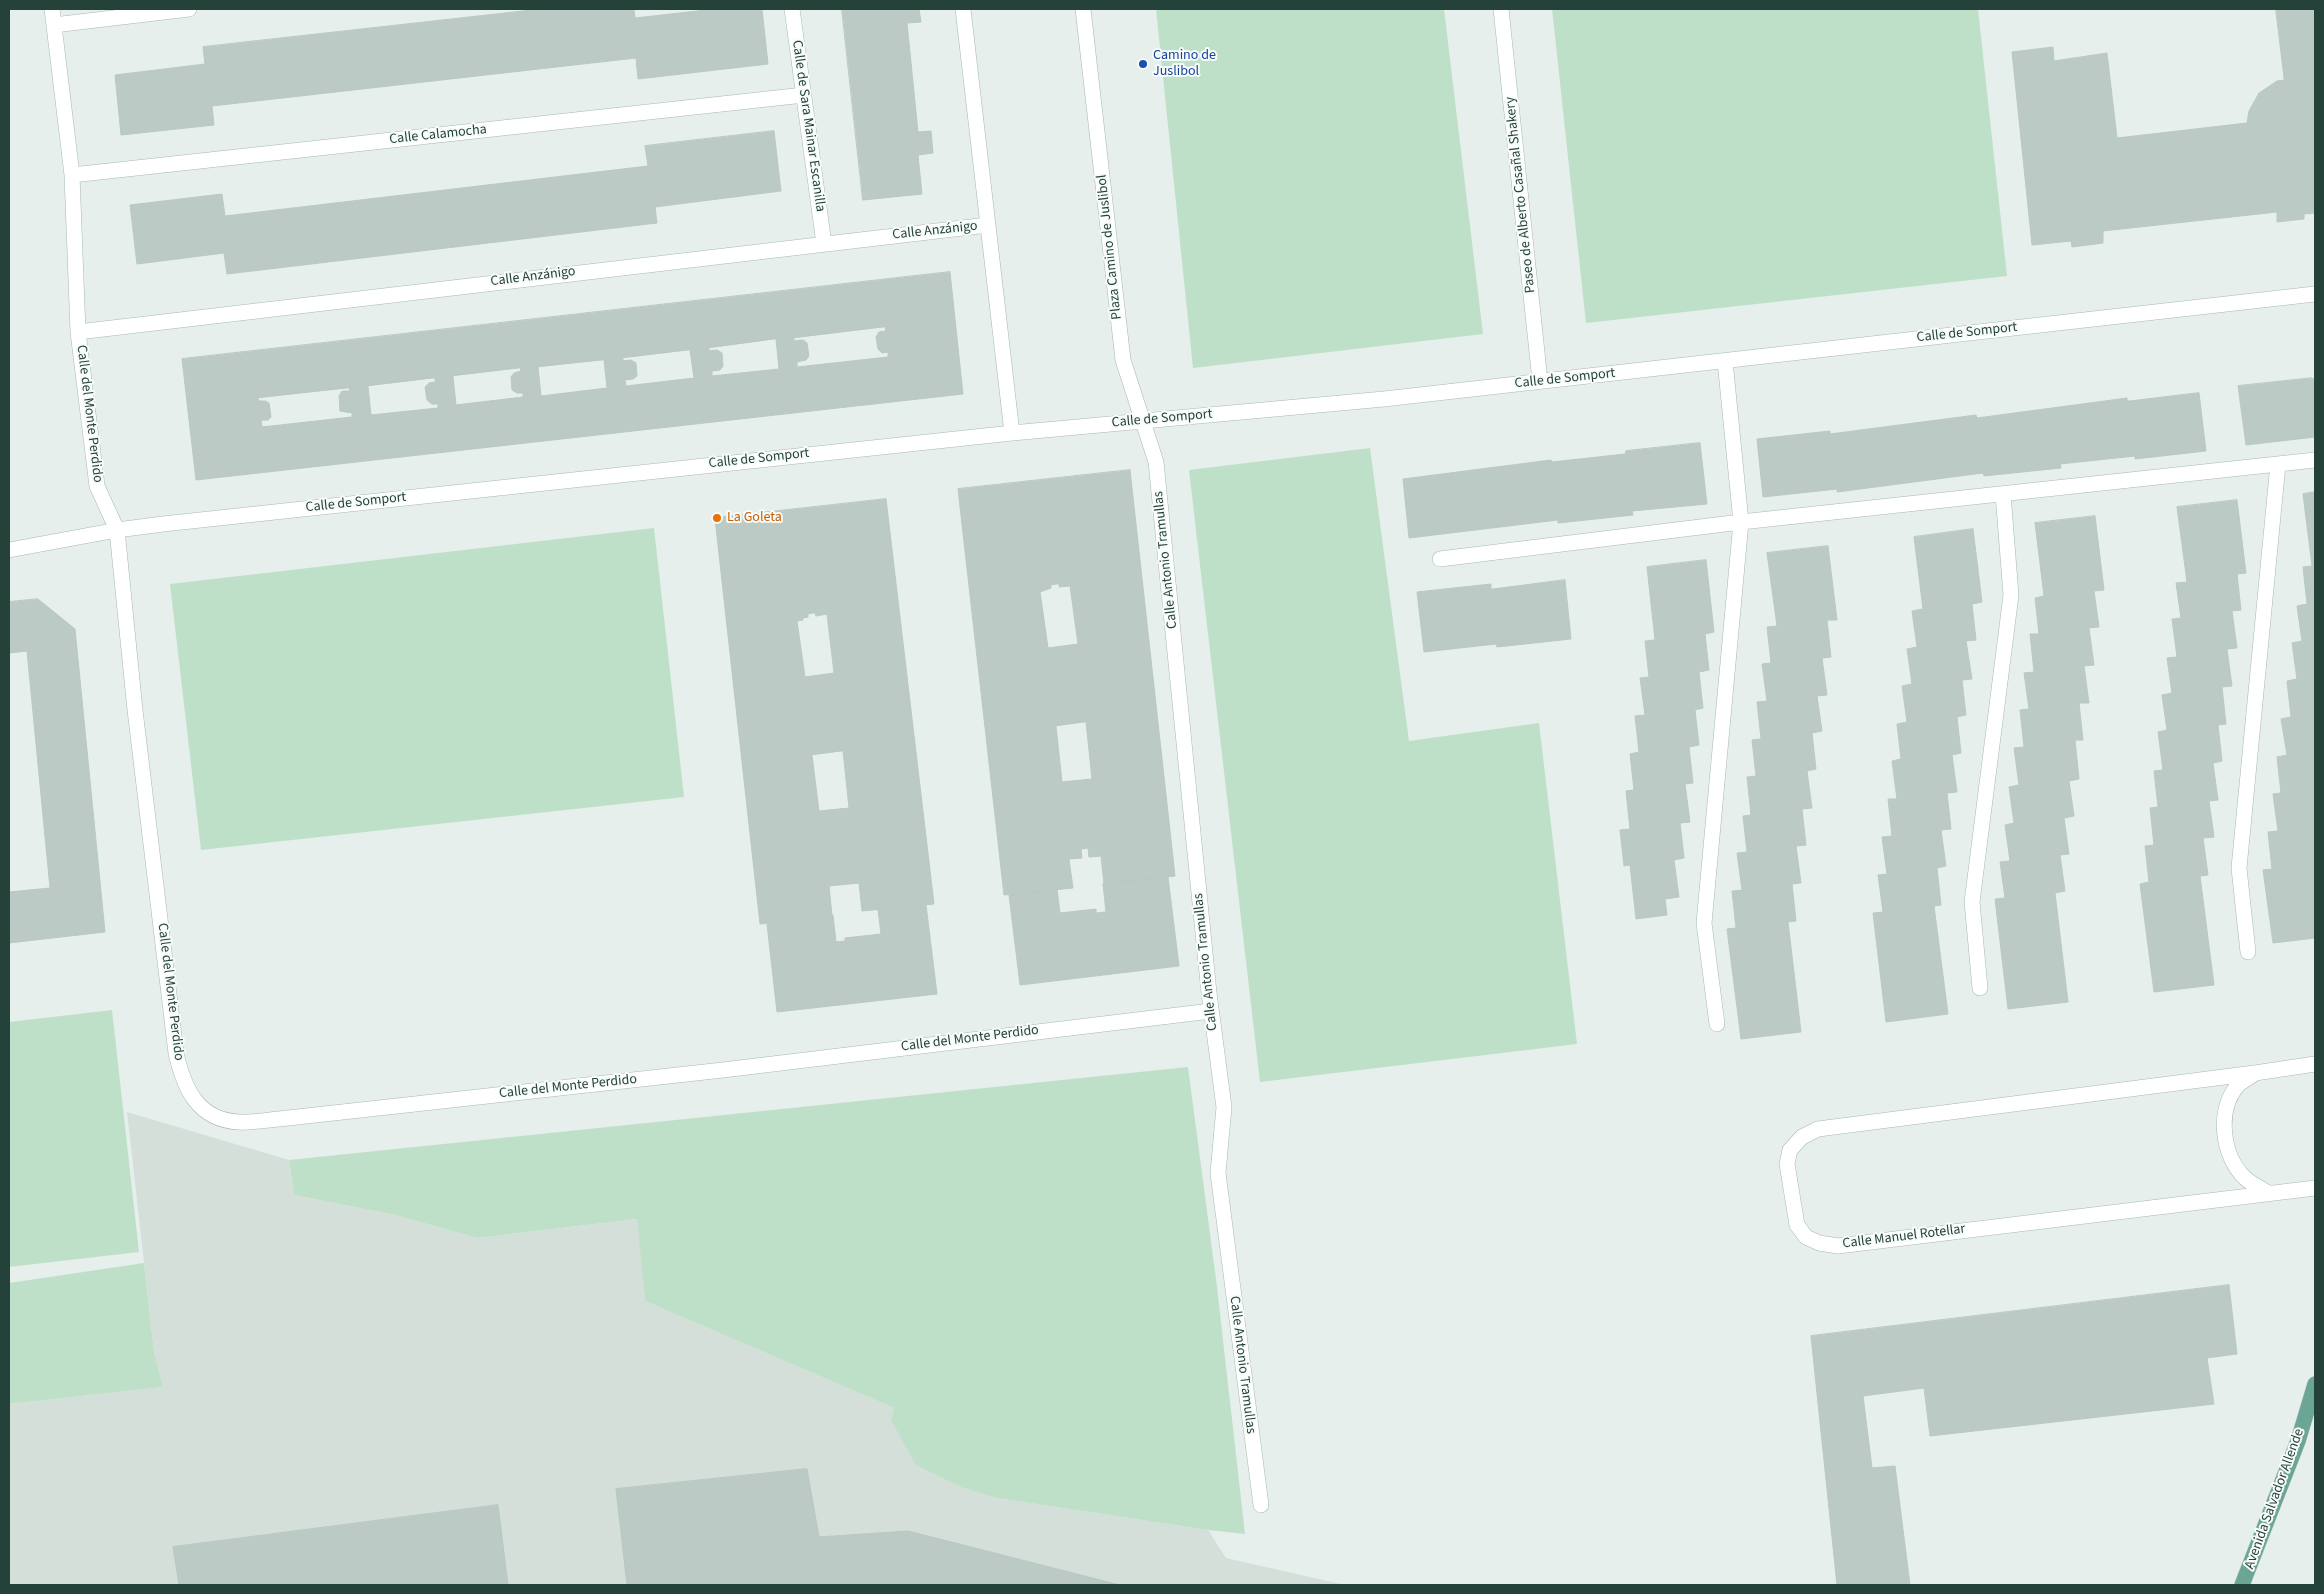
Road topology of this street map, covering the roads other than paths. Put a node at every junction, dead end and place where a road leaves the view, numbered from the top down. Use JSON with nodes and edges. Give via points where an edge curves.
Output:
{"nodes":[{"id":1,"x":52,"y":9,"type":"edge"},
{"id":2,"x":190,"y":9,"type":"edge"},
{"id":3,"x":792,"y":9,"type":"edge"},
{"id":4,"x":963,"y":9,"type":"edge"},
{"id":5,"x":1082,"y":9,"type":"edge"},
{"id":6,"x":1501,"y":9,"type":"edge"},
{"id":7,"x":54,"y":25,"type":"junction"},
{"id":8,"x":804,"y":95,"type":"junction"},
{"id":9,"x":72,"y":175,"type":"junction"},
{"id":10,"x":988,"y":225,"type":"junction"},
{"id":11,"x":824,"y":244,"type":"junction"},
{"id":12,"x":2315,"y":294,"type":"edge"},
{"id":13,"x":78,"y":332,"type":"junction"},
{"id":14,"x":1725,"y":361,"type":"junction"},
{"id":15,"x":1540,"y":381,"type":"junction"},
{"id":16,"x":1142,"y":420,"type":"junction"},
{"id":17,"x":1012,"y":433,"type":"junction"},
{"id":18,"x":2315,"y":460,"type":"edge"},
{"id":19,"x":2278,"y":464,"type":"junction"},
{"id":20,"x":2003,"y":494,"type":"junction"},
{"id":21,"x":1741,"y":522,"type":"junction"},
{"id":22,"x":117,"y":530,"type":"junction"},
{"id":23,"x":9,"y":550,"type":"edge"},
{"id":24,"x":1440,"y":559,"type":"dead end"},
{"id":25,"x":2248,"y":952,"type":"dead end"},
{"id":26,"x":1980,"y":988,"type":"dead end"},
{"id":27,"x":1211,"y":1011,"type":"junction"},
{"id":28,"x":1717,"y":1024,"type":"dead end"},
{"id":29,"x":2315,"y":1064,"type":"edge"},
{"id":30,"x":2255,"y":1073,"type":"junction"},
{"id":31,"x":2315,"y":1188,"type":"edge"},
{"id":32,"x":2268,"y":1193,"type":"junction"},
{"id":33,"x":2315,"y":1384,"type":"edge"},
{"id":34,"x":1261,"y":1505,"type":"dead end"},
{"id":35,"x":2242,"y":1585,"type":"edge"}],
"edges":[{"from":1,"to":7,"type":"street","name":"Calle del Monte Perdido"},
{"from":2,"to":7,"type":"street"},
{"from":3,"to":8,"type":"street","name":"Calle de Sara Mainar Escanilla"},
{"from":4,"to":10,"type":"street"},
{"from":5,"to":16,"type":"street","name":"Plaza Camino de Juslibol","via":[[1123,360]]},
{"from":6,"to":15,"type":"street","name":"Paseo de Alberto Casañal Shakery"},
{"from":7,"to":9,"type":"street","name":"Calle del Monte Perdido"},
{"from":8,"to":9,"type":"street","name":"Calle Calamocha"},
{"from":8,"to":11,"type":"street","name":"Calle de Sara Mainar Escanilla"},
{"from":9,"to":13,"type":"street","name":"Calle del Monte Perdido"},
{"from":10,"to":11,"type":"street","name":"Calle Anzánigo"},
{"from":10,"to":17,"type":"street"},
{"from":11,"to":13,"type":"street","name":"Calle Anzánigo"},
{"from":12,"to":14,"type":"street","name":"Calle de Somport"},
{"from":13,"to":22,"type":"street","name":"Calle del Monte Perdido","via":[[97,486]]},
{"from":14,"to":15,"type":"street","name":"Calle de Somport"},
{"from":14,"to":21,"type":"street"},
{"from":15,"to":16,"type":"street","name":"Calle de Somport","via":[[1384,399]]},
{"from":16,"to":17,"type":"street","name":"Calle de Somport"},
{"from":16,"to":27,"type":"street","name":"Calle Antonio Tramullas","via":[[1156,462]]},
{"from":17,"to":22,"type":"street","name":"Calle de Somport"},
{"from":18,"to":19,"type":"street"},
{"from":19,"to":20,"type":"street"},
{"from":19,"to":25,"type":"street","via":[[2239,868]]},
{"from":20,"to":21,"type":"street"},
{"from":20,"to":26,"type":"street","via":[[2011,595],[1972,902]]},
{"from":21,"to":24,"type":"street"},
{"from":21,"to":28,"type":"street","via":[[1704,923]]},
{"from":22,"to":23,"type":"street","name":"Calle de Somport"},
{"from":22,"to":27,"type":"street","name":"Calle del Monte Perdido","via":[[176,1053],[181,1076],[193,1100],[215,1116],[238,1122],[333,1114]]},
{"from":27,"to":34,"type":"street","name":"Calle Antonio Tramullas","via":[[1224,1107],[1218,1173]]},
{"from":29,"to":30,"type":"street","name":"Calle Manuel Rotellar"},
{"from":30,"to":32,"type":"street","via":[[2238,1085],[2229,1101],[2225,1142],[2245,1178]]},
{"from":30,"to":32,"type":"street","name":"Calle Manuel Rotellar","via":[[1818,1128],[1802,1137],[1790,1150],[1787,1164],[1797,1225],[1806,1237],[1838,1246]]},
{"from":31,"to":32,"type":"street","name":"Calle Manuel Rotellar"},
{"from":33,"to":35,"type":"main road","name":"Avenida Salvador Allende","via":[[2298,1441]]}]}
